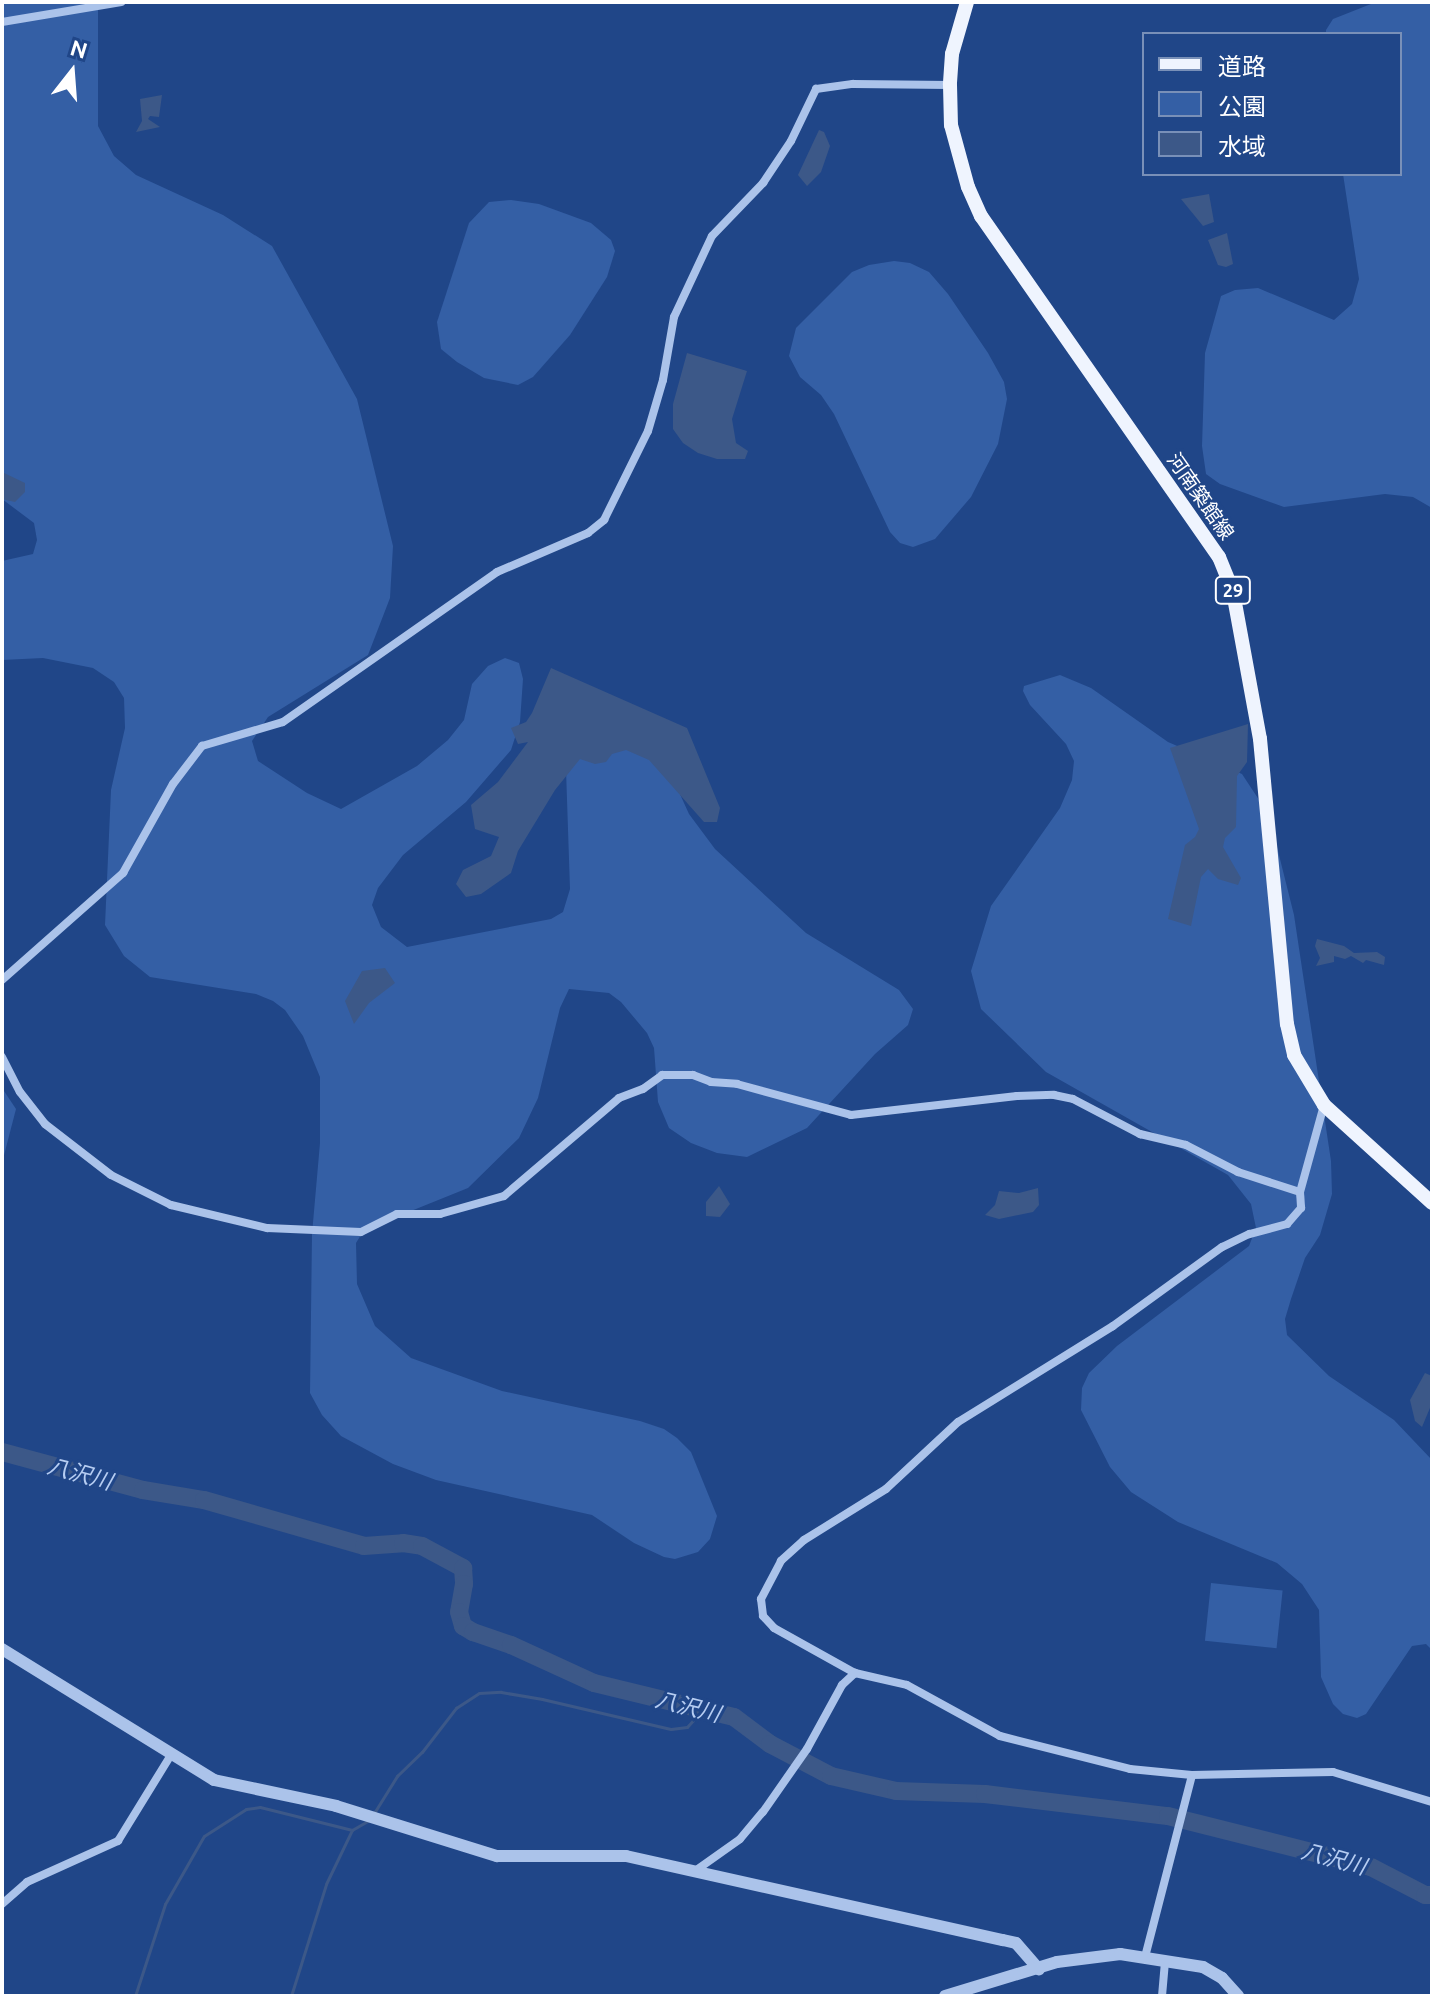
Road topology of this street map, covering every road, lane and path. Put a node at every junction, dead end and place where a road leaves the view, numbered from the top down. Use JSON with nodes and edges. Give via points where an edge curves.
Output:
{"nodes":[{"id":1,"x":121,"y":2,"type":"edge"},
{"id":2,"x":967,"y":2,"type":"edge"},
{"id":3,"x":2,"y":22,"type":"edge"},
{"id":4,"x":950,"y":85,"type":"junction"},
{"id":5,"x":2,"y":980,"type":"edge"},
{"id":6,"x":2,"y":1057,"type":"edge"},
{"id":7,"x":1324,"y":1105,"type":"junction"},
{"id":8,"x":1300,"y":1192,"type":"junction"},
{"id":9,"x":1432,"y":1203,"type":"edge"},
{"id":10,"x":2,"y":1649,"type":"edge"},
{"id":11,"x":855,"y":1673,"type":"junction"},
{"id":12,"x":171,"y":1755,"type":"junction"},
{"id":13,"x":1192,"y":1775,"type":"junction"},
{"id":14,"x":1432,"y":1802,"type":"edge"},
{"id":15,"x":695,"y":1871,"type":"junction"},
{"id":16,"x":2,"y":1904,"type":"edge"},
{"id":17,"x":1145,"y":1957,"type":"junction"},
{"id":18,"x":1165,"y":1960,"type":"junction"},
{"id":19,"x":1039,"y":1969,"type":"junction"},
{"id":20,"x":945,"y":1996,"type":"edge"},
{"id":21,"x":1162,"y":1996,"type":"edge"},
{"id":22,"x":1238,"y":1996,"type":"edge"}],
"edges":[{"from":1,"to":3,"type":"street"},
{"from":2,"to":4,"type":"main road","name":"河南築館線","number":"29","via":[[952,54]]},
{"from":4,"to":5,"type":"street","via":[[816,89],[763,183],[727,217],[707,246],[674,317],[648,431],[604,520],[588,533],[497,572],[283,722],[202,746],[179,775],[123,873]]},
{"from":4,"to":7,"type":"main road","name":"河南築館線","number":"29","via":[[957,154],[981,216],[1212,546],[1233,592],[1260,739],[1287,1024],[1294,1055]]},
{"from":6,"to":8,"type":"street","via":[[45,1124],[111,1175],[171,1205],[267,1228],[361,1232],[397,1214],[440,1214],[504,1196],[619,1098],[662,1075],[737,1084],[851,1115],[1054,1095],[1073,1099],[1140,1134],[1186,1145],[1238,1172]]},
{"from":7,"to":8,"type":"street"},
{"from":7,"to":9,"type":"main road","name":"河南築館線","number":"29"},
{"from":8,"to":11,"type":"street","via":[[1301,1208],[1287,1224],[1222,1247],[1113,1326],[958,1422],[886,1489],[804,1540],[781,1561],[761,1599],[763,1616],[774,1628]]},
{"from":10,"to":12,"type":"street"},
{"from":11,"to":13,"type":"street","via":[[907,1685],[1000,1736],[1130,1769]]},
{"from":11,"to":15,"type":"street","via":[[842,1685],[792,1771],[740,1839]]},
{"from":12,"to":15,"type":"street","via":[[214,1780],[366,1815],[497,1856],[626,1856]]},
{"from":12,"to":16,"type":"street","via":[[118,1841],[27,1882]]},
{"from":13,"to":14,"type":"street","via":[[1333,1772]]},
{"from":13,"to":17,"type":"street"},
{"from":15,"to":19,"type":"street","via":[[1016,1943]]},
{"from":17,"to":18,"type":"street"},
{"from":17,"to":19,"type":"street","via":[[1095,1955]]},
{"from":18,"to":21,"type":"street"},
{"from":18,"to":22,"type":"street","via":[[1203,1967]]},
{"from":19,"to":20,"type":"street"}]}
